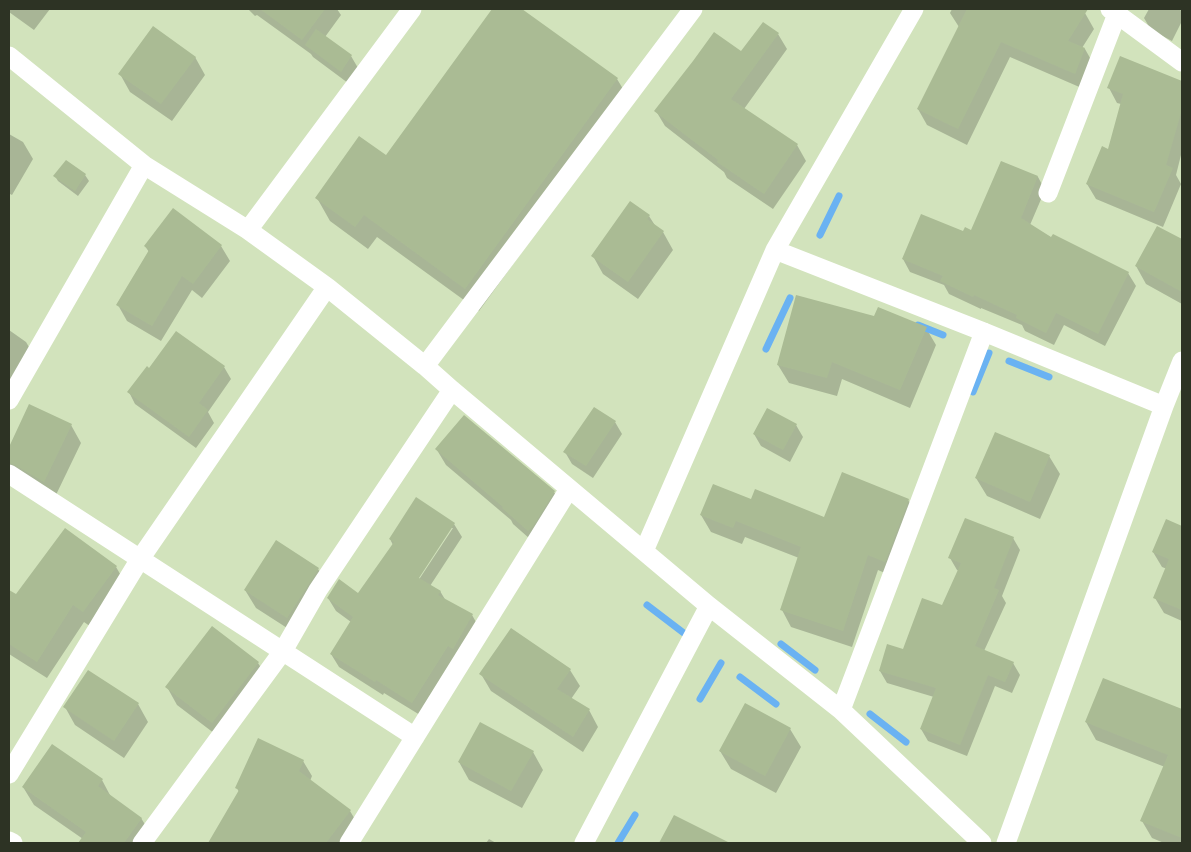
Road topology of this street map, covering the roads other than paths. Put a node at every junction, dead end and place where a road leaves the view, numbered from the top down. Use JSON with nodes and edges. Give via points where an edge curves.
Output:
{"nodes":[{"id":1,"x":412,"y":9,"type":"edge"},
{"id":2,"x":693,"y":9,"type":"edge"},
{"id":3,"x":914,"y":9,"type":"edge"},
{"id":4,"x":1114,"y":11,"type":"edge"},
{"id":5,"x":9,"y":56,"type":"edge"},
{"id":6,"x":1182,"y":62,"type":"edge"},
{"id":7,"x":144,"y":165,"type":"junction"},
{"id":8,"x":1048,"y":193,"type":"dead end"},
{"id":9,"x":248,"y":230,"type":"junction"},
{"id":10,"x":775,"y":250,"type":"junction"},
{"id":11,"x":326,"y":287,"type":"junction"},
{"id":12,"x":984,"y":332,"type":"junction"},
{"id":13,"x":1182,"y":361,"type":"edge"},
{"id":14,"x":425,"y":366,"type":"junction"},
{"id":15,"x":452,"y":390,"type":"junction"},
{"id":16,"x":9,"y":400,"type":"edge"},
{"id":17,"x":1164,"y":406,"type":"junction"},
{"id":18,"x":9,"y":474,"type":"edge"},
{"id":19,"x":569,"y":489,"type":"junction"},
{"id":20,"x":644,"y":552,"type":"junction"},
{"id":21,"x":140,"y":559,"type":"junction"},
{"id":22,"x":709,"y":606,"type":"junction"},
{"id":23,"x":283,"y":651,"type":"junction"},
{"id":24,"x":841,"y":710,"type":"junction"},
{"id":25,"x":415,"y":737,"type":"junction"},
{"id":26,"x":9,"y":774,"type":"edge"},
{"id":27,"x":9,"y":841,"type":"edge"},
{"id":28,"x":12,"y":843,"type":"edge"},
{"id":29,"x":142,"y":843,"type":"edge"},
{"id":30,"x":349,"y":843,"type":"edge"},
{"id":31,"x":584,"y":843,"type":"edge"},
{"id":32,"x":982,"y":843,"type":"edge"},
{"id":33,"x":1006,"y":843,"type":"edge"}],
"edges":[{"from":1,"to":9,"type":"street"},
{"from":2,"to":14,"type":"street"},
{"from":3,"to":10,"type":"street"},
{"from":4,"to":6,"type":"street"},
{"from":4,"to":8,"type":"street"},
{"from":5,"to":7,"type":"street"},
{"from":7,"to":9,"type":"street"},
{"from":7,"to":16,"type":"street"},
{"from":9,"to":11,"type":"street"},
{"from":10,"to":12,"type":"street"},
{"from":10,"to":20,"type":"street"},
{"from":11,"to":14,"type":"street"},
{"from":11,"to":21,"type":"street"},
{"from":12,"to":17,"type":"street"},
{"from":12,"to":24,"type":"street"},
{"from":13,"to":17,"type":"street"},
{"from":14,"to":15,"type":"street"},
{"from":15,"to":19,"type":"street"},
{"from":15,"to":23,"type":"street","via":[[318,590]]},
{"from":17,"to":33,"type":"street"},
{"from":18,"to":21,"type":"street"},
{"from":19,"to":20,"type":"street"},
{"from":19,"to":25,"type":"street"},
{"from":20,"to":22,"type":"street"},
{"from":21,"to":23,"type":"street"},
{"from":21,"to":26,"type":"street"},
{"from":22,"to":24,"type":"street"},
{"from":22,"to":31,"type":"street"},
{"from":23,"to":25,"type":"street"},
{"from":23,"to":29,"type":"street"},
{"from":24,"to":32,"type":"street"},
{"from":25,"to":30,"type":"street"},
{"from":27,"to":28,"type":"street"}]}
